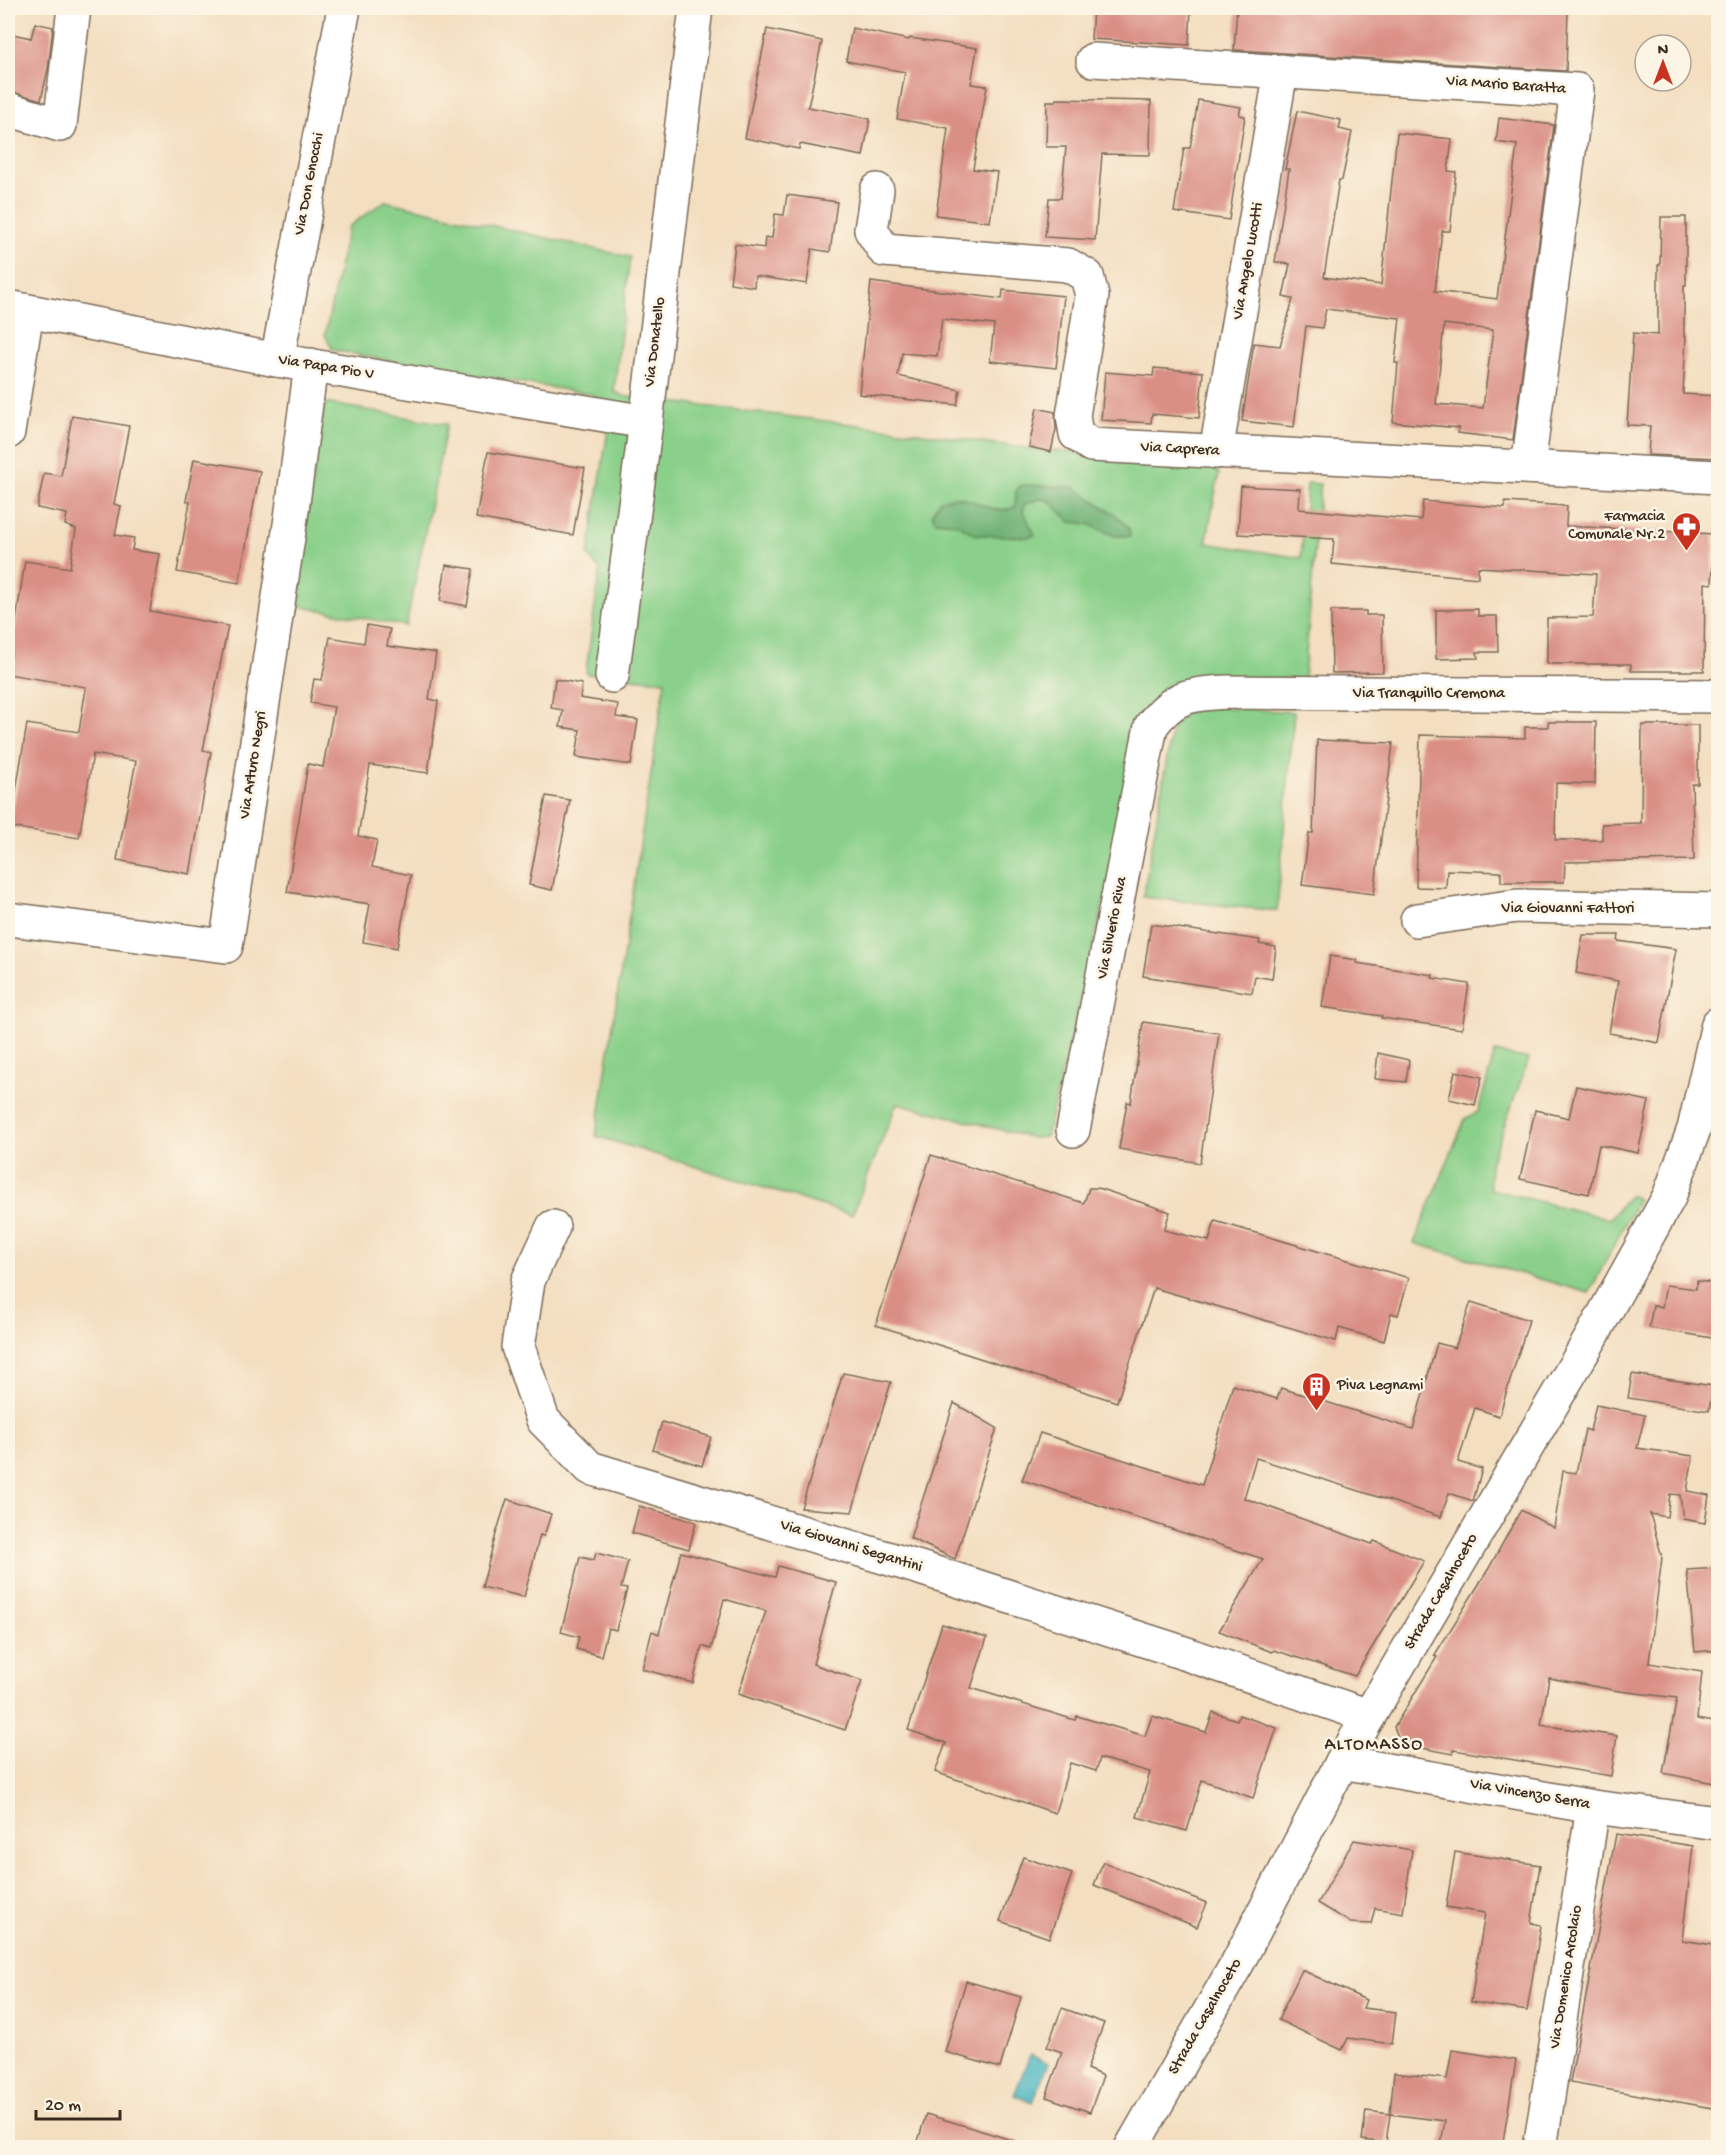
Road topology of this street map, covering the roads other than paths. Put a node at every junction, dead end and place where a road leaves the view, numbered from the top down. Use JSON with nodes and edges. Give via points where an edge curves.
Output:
{"nodes":[{"id":1,"x":74,"y":8,"type":"edge"},
{"id":2,"x":344,"y":8,"type":"edge"},
{"id":3,"x":696,"y":8,"type":"edge"},
{"id":4,"x":1093,"y":60,"type":"dead end"},
{"id":5,"x":1281,"y":71,"type":"junction"},
{"id":6,"x":8,"y":110,"type":"edge"},
{"id":7,"x":878,"y":190,"type":"dead end"},
{"id":8,"x":17,"y":309,"type":"edge"},
{"id":9,"x":277,"y":360,"type":"junction"},
{"id":10,"x":311,"y":365,"type":"junction"},
{"id":11,"x":646,"y":422,"type":"junction"},
{"id":12,"x":8,"y":432,"type":"edge"},
{"id":13,"x":1216,"y":452,"type":"junction"},
{"id":14,"x":1528,"y":467,"type":"junction"},
{"id":15,"x":1719,"y":477,"type":"edge"},
{"id":16,"x":612,"y":676,"type":"dead end"},
{"id":17,"x":1719,"y":696,"type":"edge"},
{"id":18,"x":1151,"y":726,"type":"joint"},
{"id":19,"x":1719,"y":910,"type":"edge"},
{"id":20,"x":8,"y":919,"type":"edge"},
{"id":21,"x":1417,"y":920,"type":"dead end"},
{"id":22,"x":1719,"y":1024,"type":"edge"},
{"id":23,"x":1073,"y":1130,"type":"dead end"},
{"id":24,"x":553,"y":1227,"type":"dead end"},
{"id":25,"x":1369,"y":1716,"type":"junction"},
{"id":26,"x":1342,"y":1762,"type":"junction"},
{"id":27,"x":1593,"y":1807,"type":"junction"},
{"id":28,"x":1719,"y":1823,"type":"edge"},
{"id":29,"x":1131,"y":2148,"type":"edge"},
{"id":30,"x":1540,"y":2148,"type":"edge"}],
"edges":[{"from":1,"to":6,"type":"street","via":[[60,125]]},
{"from":2,"to":9,"type":"street","name":"Via Don Gnocchi"},
{"from":3,"to":11,"type":"street","name":"Via Donatello"},
{"from":4,"to":5,"type":"street","name":"Via Mario Baratta"},
{"from":5,"to":13,"type":"street","name":"Via Angelo Lucotti"},
{"from":5,"to":14,"type":"street","name":"Via Mario Baratta","via":[[1577,90]]},
{"from":7,"to":13,"type":"street","name":"Via Caprera","via":[[871,230],[884,250],[1068,265],[1087,276],[1092,296],[1073,416],[1076,434],[1091,445]]},
{"from":8,"to":9,"type":"street","name":"Via Papa Pio V"},
{"from":8,"to":12,"type":"street"},
{"from":9,"to":10,"type":"street","name":"Via Papa Pio V"},
{"from":10,"to":11,"type":"street","name":"Via Papa Pio V"},
{"from":10,"to":20,"type":"street","name":"Via Arturo Negri","via":[[226,946]]},
{"from":11,"to":16,"type":"street","name":"Via Donatello"},
{"from":13,"to":14,"type":"street","name":"Via Caprera"},
{"from":14,"to":15,"type":"street","name":"Via Caprera"},
{"from":17,"to":18,"type":"street","name":"Via Tranquillo Cremona","via":[[1194,693],[1175,701]]},
{"from":18,"to":23,"type":"street","name":"Via Silverio Riva"},
{"from":19,"to":21,"type":"street","name":"Via Giovanni Fattori","via":[[1517,906]]},
{"from":22,"to":25,"type":"street","name":"Strada Casalnoceto","via":[[1694,1129],[1669,1197],[1591,1338]]},
{"from":24,"to":25,"type":"street","name":"Via Giovanni Segantini","via":[[528,1281],[518,1347],[543,1420],[590,1468],[901,1562]]},
{"from":25,"to":26,"type":"street","name":"Strada Casalnoceto"},
{"from":26,"to":27,"type":"street","name":"Via Vincenzo Serra"},
{"from":26,"to":29,"type":"street","name":"Strada Casalnoceto","via":[[1238,1962]]},
{"from":27,"to":28,"type":"street","name":"Via Vincenzo Serra"},
{"from":27,"to":30,"type":"street","name":"Via Domenico Arcolaio"}]}
